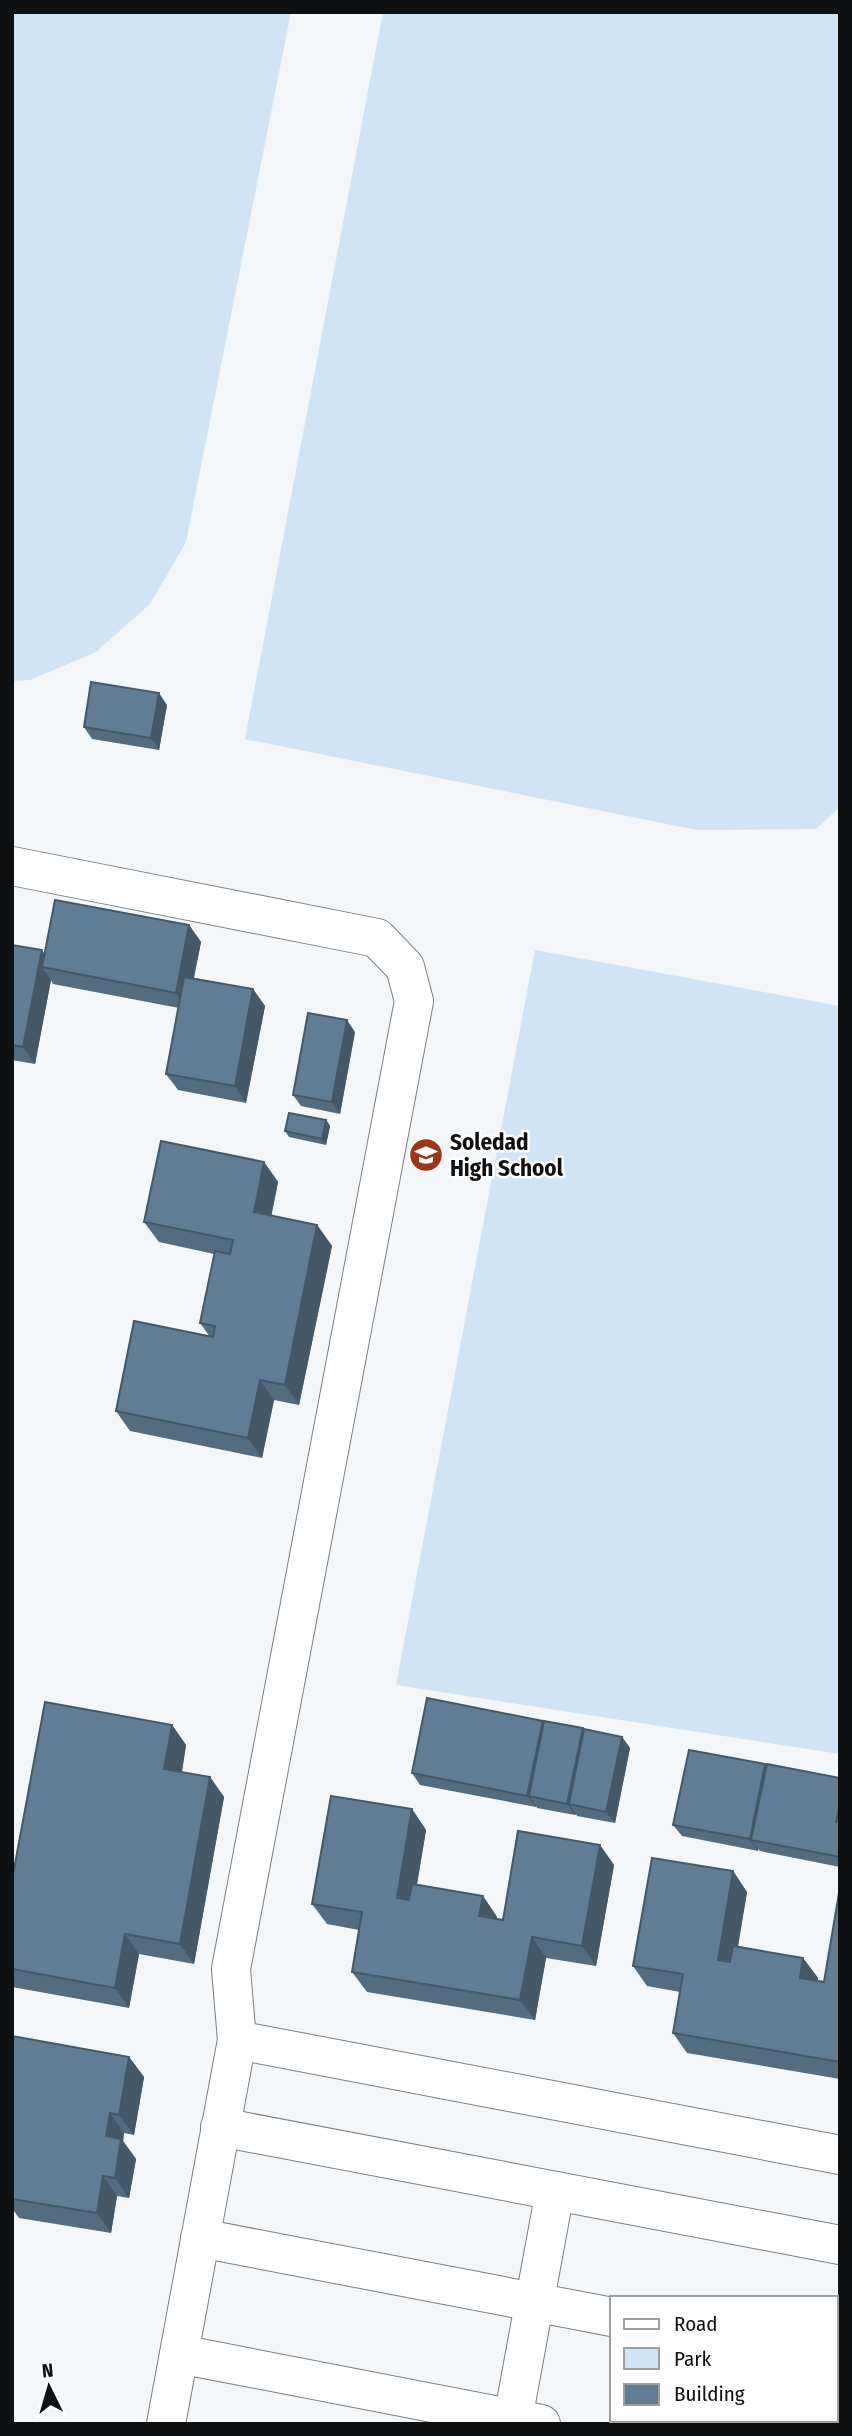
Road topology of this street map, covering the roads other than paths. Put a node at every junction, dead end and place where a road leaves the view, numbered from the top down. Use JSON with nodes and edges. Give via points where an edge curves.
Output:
{"nodes":[{"id":1,"x":12,"y":866,"type":"edge"},
{"id":2,"x":237,"y":2040,"type":"junction"},
{"id":3,"x":220,"y":2127,"type":"junction"},
{"id":4,"x":840,"y":2155,"type":"edge"},
{"id":5,"x":555,"y":2191,"type":"junction"},
{"id":6,"x":200,"y":2238,"type":"junction"},
{"id":7,"x":840,"y":2245,"type":"edge"},
{"id":8,"x":534,"y":2302,"type":"junction"},
{"id":9,"x":610,"y":2317,"type":"edge"},
{"id":10,"x":179,"y":2354,"type":"junction"},
{"id":11,"x":522,"y":2422,"type":"edge"},
{"id":12,"x":166,"y":2424,"type":"edge"}],
"edges":[{"from":1,"to":2,"type":"lane","via":[[377,938],[405,967],[414,1001],[231,1969]]},
{"from":2,"to":3,"type":"lane"},
{"from":2,"to":4,"type":"lane"},
{"from":3,"to":5,"type":"lane"},
{"from":3,"to":6,"type":"lane"},
{"from":5,"to":7,"type":"lane"},
{"from":5,"to":8,"type":"lane"},
{"from":6,"to":8,"type":"lane"},
{"from":6,"to":10,"type":"lane"},
{"from":8,"to":9,"type":"lane"},
{"from":8,"to":11,"type":"lane"},
{"from":10,"to":11,"type":"lane"},
{"from":10,"to":12,"type":"lane"}]}
